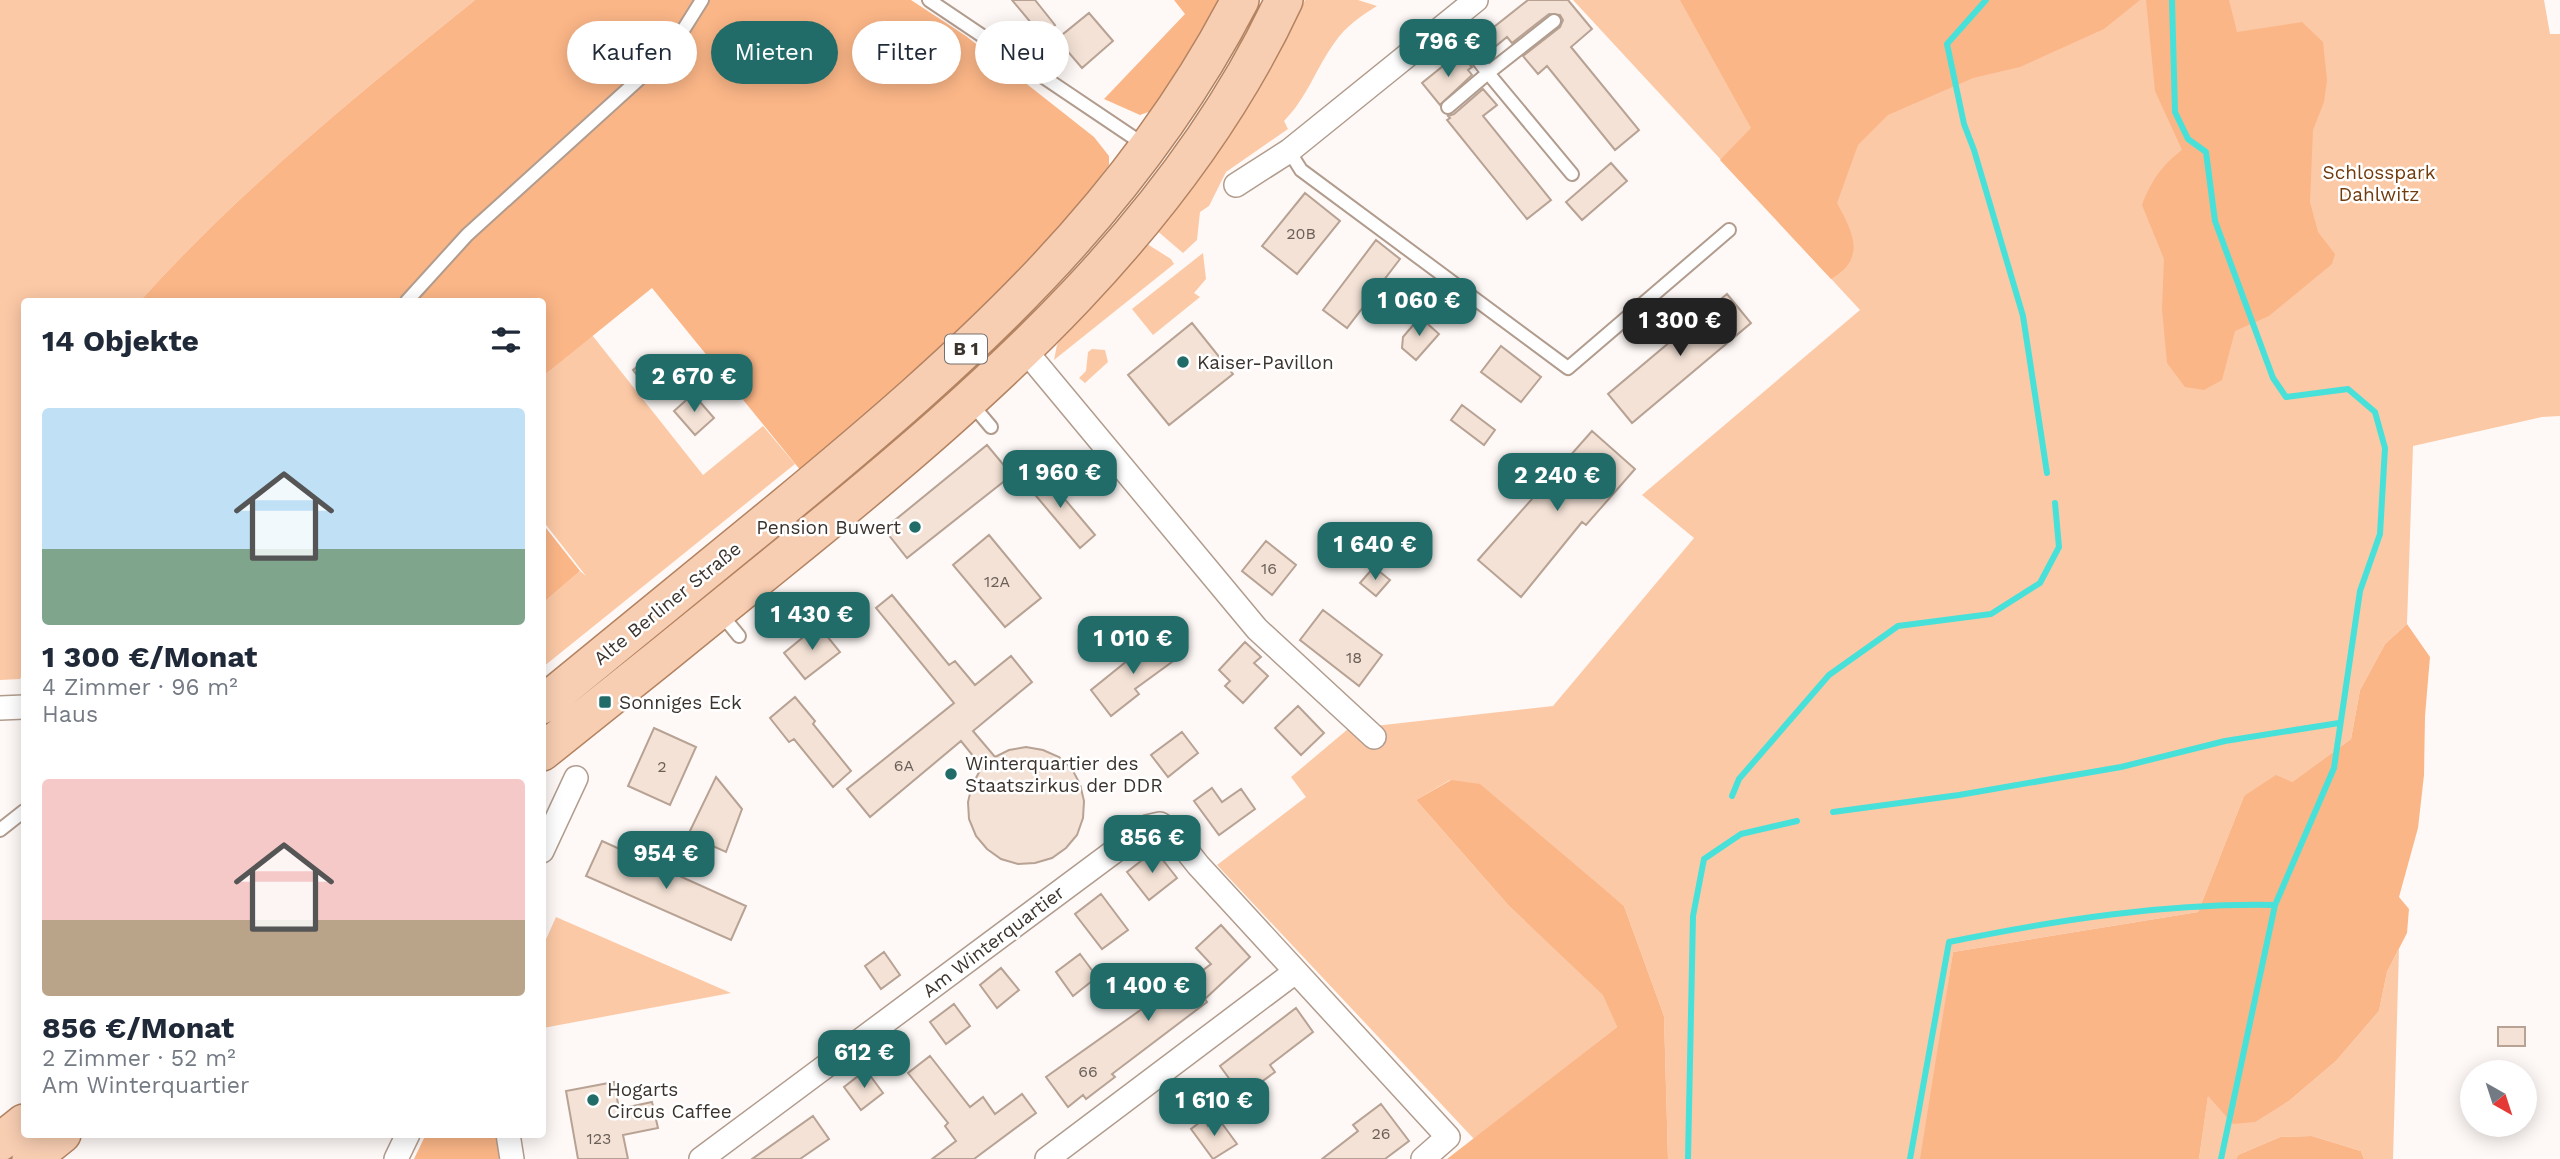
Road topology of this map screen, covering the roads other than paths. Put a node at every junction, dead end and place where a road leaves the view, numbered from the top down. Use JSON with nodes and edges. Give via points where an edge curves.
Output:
{"nodes":[{"id":1,"x":702,"y":0,"type":"edge"},
{"id":2,"x":929,"y":0,"type":"edge"},
{"id":3,"x":1240,"y":0,"type":"edge"},
{"id":4,"x":1284,"y":0,"type":"edge"},
{"id":5,"x":1476,"y":0,"type":"edge"},
{"id":6,"x":1554,"y":21,"type":"dead end"},
{"id":7,"x":1449,"y":22,"type":"junction"},
{"id":8,"x":1488,"y":73,"type":"junction"},
{"id":9,"x":1448,"y":107,"type":"dead end"},
{"id":10,"x":1149,"y":148,"type":"junction"},
{"id":11,"x":1289,"y":151,"type":"junction"},
{"id":12,"x":1572,"y":174,"type":"dead end"},
{"id":13,"x":1236,"y":185,"type":"dead end"},
{"id":14,"x":1729,"y":230,"type":"dead end"},
{"id":15,"x":410,"y":298,"type":"edge"},
{"id":16,"x":1024,"y":349,"type":"junction"},
{"id":17,"x":546,"y":702,"type":"edge"},
{"id":18,"x":0,"y":708,"type":"edge"},
{"id":19,"x":21,"y":708,"type":"edge"},
{"id":20,"x":1374,"y":737,"type":"dead end"},
{"id":21,"x":546,"y":749,"type":"edge"},
{"id":22,"x":576,"y":778,"type":"dead end"},
{"id":23,"x":21,"y":814,"type":"edge"},
{"id":24,"x":0,"y":831,"type":"edge"},
{"id":25,"x":546,"y":842,"type":"edge"},
{"id":26,"x":1295,"y":972,"type":"junction"},
{"id":27,"x":21,"y":1125,"type":"edge"},
{"id":28,"x":57,"y":1138,"type":"edge"},
{"id":29,"x":406,"y":1138,"type":"edge"},
{"id":30,"x":509,"y":1138,"type":"edge"},
{"id":31,"x":0,"y":1142,"type":"edge"},
{"id":32,"x":31,"y":1159,"type":"edge"},
{"id":33,"x":396,"y":1159,"type":"edge"},
{"id":34,"x":512,"y":1159,"type":"edge"},
{"id":35,"x":701,"y":1159,"type":"edge"},
{"id":36,"x":1047,"y":1159,"type":"edge"},
{"id":37,"x":1423,"y":1159,"type":"edge"}],
"edges":[{"from":1,"to":15,"type":"lane","via":[[670,51],[467,235]]},
{"from":2,"to":10,"type":"lane"},
{"from":3,"to":10,"type":"main road","number":"B 1","via":[[1206,62]]},
{"from":4,"to":16,"type":"main road","name":"Alte Berliner Straße","number":"B 1","via":[[1245,73],[1183,168],[1086,286]]},
{"from":5,"to":7,"type":"street"},
{"from":6,"to":8,"type":"lane"},
{"from":7,"to":8,"type":"lane"},
{"from":7,"to":11,"type":"street"},
{"from":8,"to":9,"type":"lane"},
{"from":8,"to":12,"type":"lane"},
{"from":10,"to":17,"type":"main road","name":"Alte Berliner Straße","number":"B 1","via":[[1064,253],[951,364]]},
{"from":11,"to":13,"type":"street"},
{"from":11,"to":14,"type":"lane","via":[[1301,170],[1568,368]]},
{"from":16,"to":20,"type":"street","via":[[1257,629]]},
{"from":16,"to":21,"type":"main road","name":"Alte Berliner Straße","number":"B 1","via":[[980,414],[874,484],[729,623]]},
{"from":18,"to":19,"type":"street"},
{"from":22,"to":25,"type":"street"},
{"from":23,"to":24,"type":"lane"},
{"from":26,"to":35,"type":"street","name":"Am Winterquartier","via":[[1171,831],[1160,824],[1147,827]]},
{"from":26,"to":36,"type":"street"},
{"from":26,"to":37,"type":"street","name":"Am Winterquartier","via":[[1448,1137]]},
{"from":27,"to":31,"type":"main road"},
{"from":28,"to":32,"type":"main road"},
{"from":29,"to":33,"type":"street"},
{"from":30,"to":34,"type":"street"}]}
